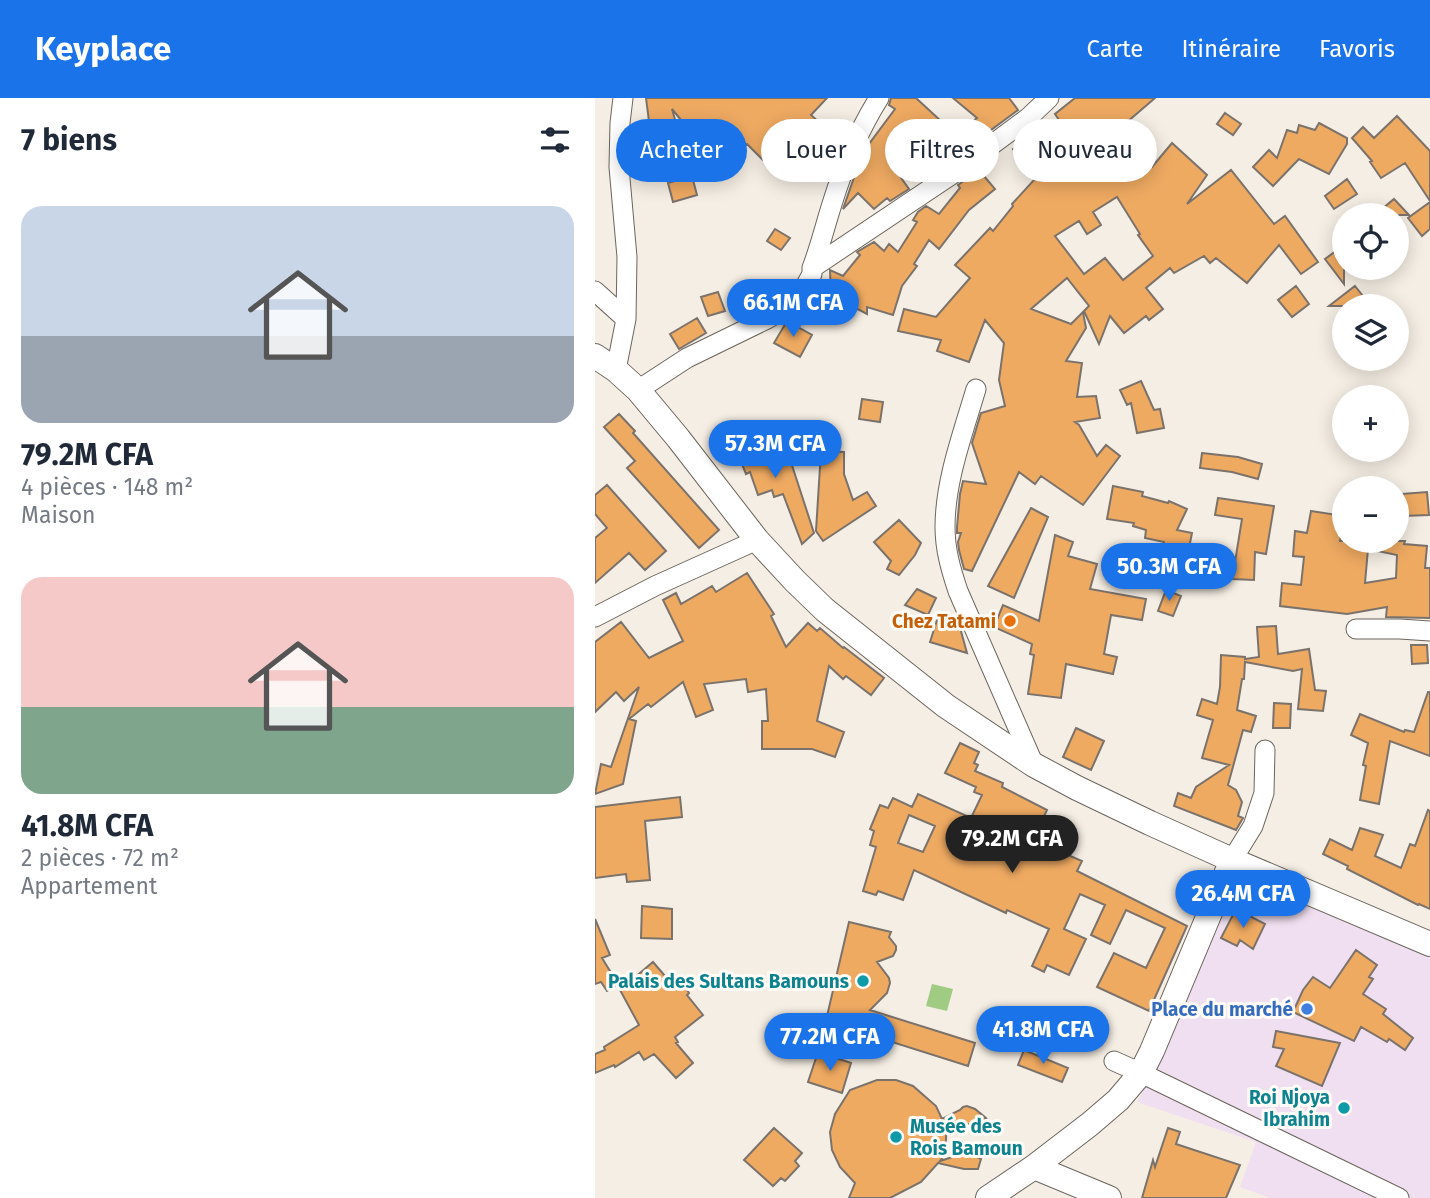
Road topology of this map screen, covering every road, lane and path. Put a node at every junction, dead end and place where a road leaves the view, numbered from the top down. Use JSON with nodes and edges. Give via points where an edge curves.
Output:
{"nodes":[{"id":1,"x":623,"y":98,"type":"edge"},
{"id":2,"x":879,"y":98,"type":"edge"},
{"id":3,"x":1049,"y":98,"type":"edge"},
{"id":4,"x":812,"y":268,"type":"junction"},
{"id":5,"x":595,"y":291,"type":"edge"},
{"id":6,"x":626,"y":320,"type":"junction"},
{"id":7,"x":595,"y":356,"type":"edge"},
{"id":8,"x":616,"y":369,"type":"junction"},
{"id":9,"x":976,"y":389,"type":"dead end"},
{"id":10,"x":638,"y":390,"type":"junction"},
{"id":11,"x":757,"y":540,"type":"junction"},
{"id":12,"x":595,"y":617,"type":"edge"},
{"id":13,"x":1356,"y":629,"type":"dead end"},
{"id":14,"x":1430,"y":631,"type":"edge"},
{"id":15,"x":1265,"y":750,"type":"dead end"},
{"id":16,"x":1034,"y":765,"type":"junction"},
{"id":17,"x":1232,"y":860,"type":"junction"},
{"id":18,"x":1430,"y":944,"type":"edge"},
{"id":19,"x":1114,"y":1061,"type":"dead end"},
{"id":20,"x":1141,"y":1073,"type":"junction"},
{"id":21,"x":1034,"y":1167,"type":"junction"},
{"id":22,"x":988,"y":1198,"type":"edge"},
{"id":23,"x":1109,"y":1198,"type":"edge"},
{"id":24,"x":1399,"y":1198,"type":"edge"}],
"edges":[{"from":1,"to":6,"type":"street","via":[[619,167],[627,257]]},
{"from":2,"to":4,"type":"street","via":[[832,203]]},
{"from":3,"to":4,"type":"street","via":[[951,175]]},
{"from":4,"to":10,"type":"street","via":[[797,301],[687,358]]},
{"from":5,"to":6,"type":"street"},
{"from":6,"to":8,"type":"street"},
{"from":7,"to":8,"type":"main road"},
{"from":8,"to":10,"type":"main road"},
{"from":9,"to":16,"type":"street","via":[[947,499],[949,562]]},
{"from":10,"to":11,"type":"main road"},
{"from":11,"to":12,"type":"street"},
{"from":11,"to":16,"type":"main road","via":[[844,626],[946,706]]},
{"from":13,"to":14,"type":"street"},
{"from":15,"to":17,"type":"street","via":[[1263,793],[1252,826]]},
{"from":16,"to":17,"type":"main road"},
{"from":17,"to":18,"type":"main road"},
{"from":17,"to":20,"type":"main road"},
{"from":19,"to":20,"type":"street"},
{"from":20,"to":21,"type":"main road","via":[[1118,1100]]},
{"from":20,"to":24,"type":"street"},
{"from":21,"to":22,"type":"main road"},
{"from":21,"to":23,"type":"main road"}]}
